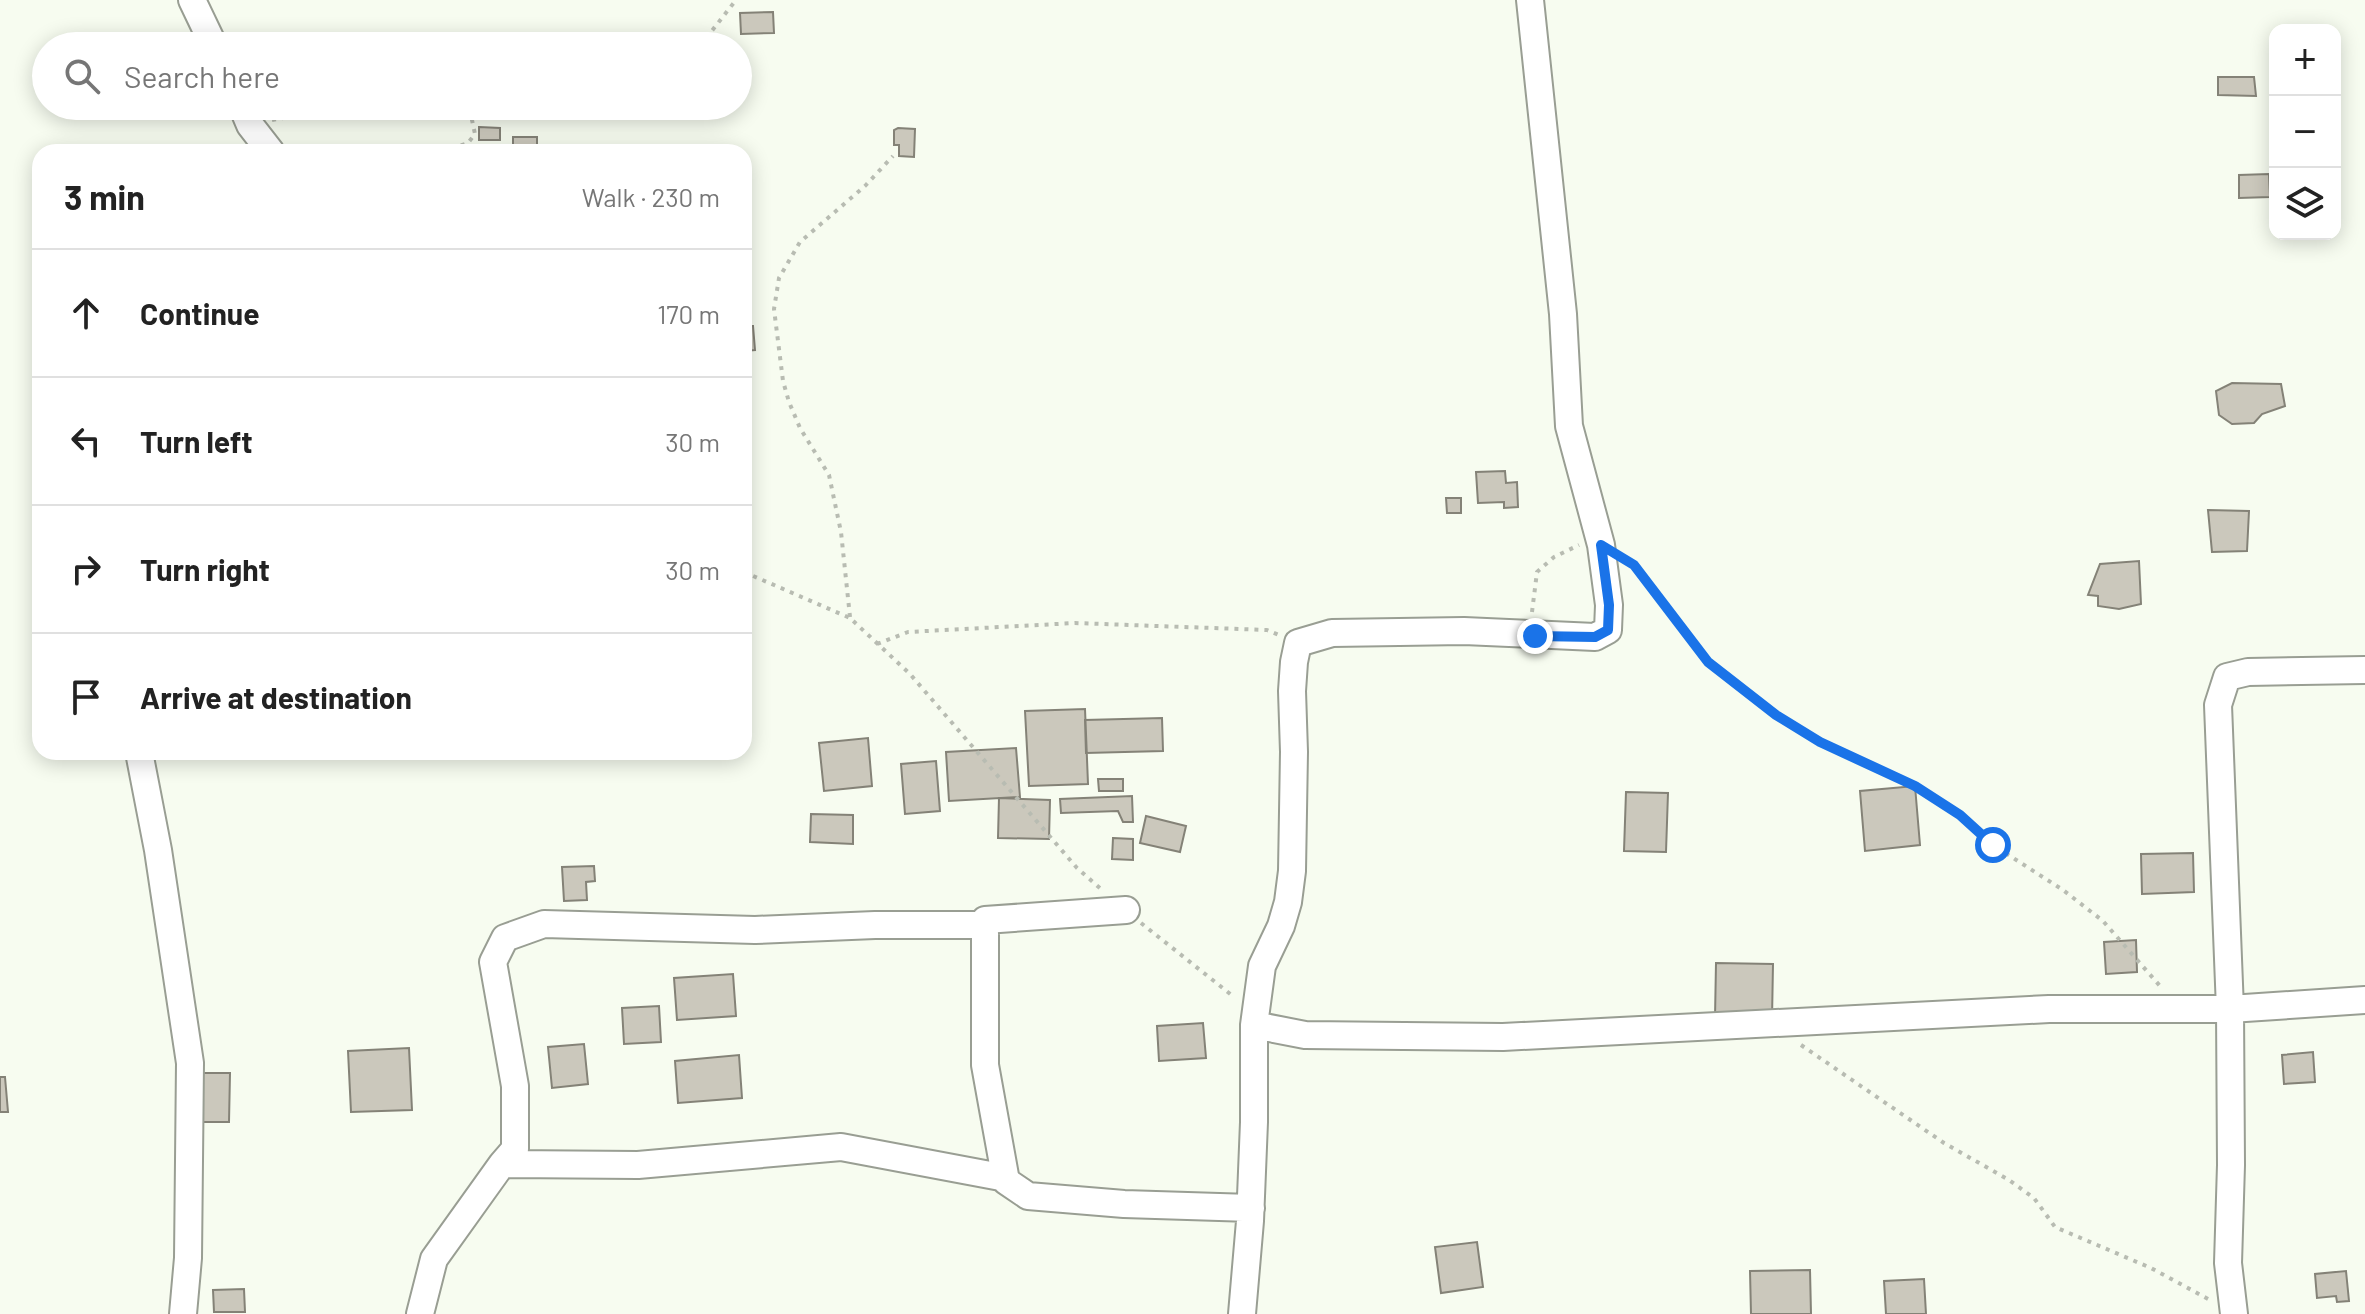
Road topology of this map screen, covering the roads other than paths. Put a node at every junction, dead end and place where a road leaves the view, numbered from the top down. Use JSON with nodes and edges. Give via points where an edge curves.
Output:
{"nodes":[{"id":1,"x":192,"y":0,"type":"edge"},
{"id":2,"x":1530,"y":0,"type":"edge"},
{"id":3,"x":207,"y":32,"type":"edge"},
{"id":4,"x":249,"y":120,"type":"edge"},
{"id":5,"x":266,"y":144,"type":"edge"},
{"id":6,"x":2365,"y":670,"type":"edge"},
{"id":7,"x":140,"y":760,"type":"edge"},
{"id":8,"x":1126,"y":910,"type":"road end"},
{"id":9,"x":985,"y":925,"type":"junction"},
{"id":10,"x":2365,"y":1000,"type":"edge"},
{"id":11,"x":2230,"y":1009,"type":"junction"},
{"id":12,"x":1254,"y":1019,"type":"junction"},
{"id":13,"x":502,"y":1164,"type":"junction"},
{"id":14,"x":1006,"y":1178,"type":"junction"},
{"id":15,"x":1251,"y":1208,"type":"junction"},
{"id":16,"x":2228,"y":1310,"type":"edge"},
{"id":17,"x":183,"y":1314,"type":"edge"},
{"id":18,"x":420,"y":1314,"type":"edge"},
{"id":19,"x":1242,"y":1314,"type":"edge"}],
"edges":[{"from":1,"to":3,"type":"street"},
{"from":2,"to":12,"type":"street","via":[[1563,314],[1569,426],[1599,536],[1608,630],[1595,637],[1464,631],[1332,633],[1298,643],[1292,691],[1292,871],[1285,914],[1262,966]]},
{"from":4,"to":5,"type":"street"},
{"from":6,"to":11,"type":"street","via":[[2227,677],[2218,705]]},
{"from":7,"to":17,"type":"street","via":[[190,1063]]},
{"from":8,"to":9,"type":"street","via":[[985,920]]},
{"from":9,"to":13,"type":"street","via":[[755,930],[544,924],[505,938],[493,962],[515,1086],[515,1149]]},
{"from":9,"to":14,"type":"street","via":[[985,1065]]},
{"from":10,"to":11,"type":"street"},
{"from":11,"to":12,"type":"street","via":[[2049,1009],[1503,1037],[1305,1035]]},
{"from":11,"to":16,"type":"street"},
{"from":12,"to":15,"type":"street"},
{"from":13,"to":14,"type":"street","via":[[638,1165],[841,1147]]},
{"from":13,"to":18,"type":"street","via":[[434,1259]]},
{"from":14,"to":15,"type":"street","via":[[1028,1196]]},
{"from":15,"to":19,"type":"street"}]}
